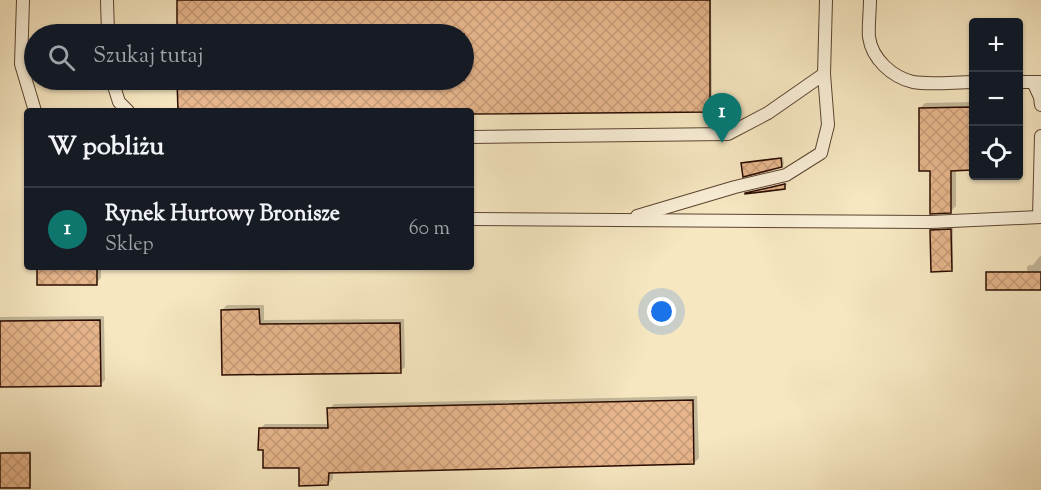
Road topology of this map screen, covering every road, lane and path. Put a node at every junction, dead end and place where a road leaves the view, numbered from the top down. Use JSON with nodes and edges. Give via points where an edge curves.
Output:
{"nodes":[{"id":1,"x":23,"y":0,"type":"edge"},
{"id":2,"x":107,"y":0,"type":"edge"},
{"id":3,"x":826,"y":0,"type":"edge"},
{"id":4,"x":870,"y":0,"type":"edge"},
{"id":5,"x":108,"y":24,"type":"edge"},
{"id":6,"x":24,"y":74,"type":"edge"},
{"id":7,"x":824,"y":74,"type":"junction"},
{"id":8,"x":969,"y":82,"type":"edge"},
{"id":9,"x":1037,"y":82,"type":"edge"},
{"id":10,"x":29,"y":90,"type":"edge"},
{"id":11,"x":115,"y":90,"type":"edge"},
{"id":12,"x":1041,"y":105,"type":"edge"},
{"id":13,"x":34,"y":108,"type":"edge"},
{"id":14,"x":125,"y":108,"type":"edge"},
{"id":15,"x":1041,"y":136,"type":"edge"},
{"id":16,"x":474,"y":138,"type":"edge"},
{"id":17,"x":1040,"y":217,"type":"edge"},
{"id":18,"x":474,"y":219,"type":"edge"},
{"id":19,"x":624,"y":220,"type":"junction"}],
"edges":[{"from":1,"to":6,"type":"lane"},
{"from":2,"to":5,"type":"lane"},
{"from":3,"to":7,"type":"lane"},
{"from":4,"to":8,"type":"lane","via":[[869,37],[886,69],[915,82]]},
{"from":7,"to":16,"type":"lane","via":[[768,113],[728,134]]},
{"from":7,"to":19,"type":"lane","via":[[828,125],[821,153],[786,175]]},
{"from":9,"to":12,"type":"lane"},
{"from":10,"to":13,"type":"lane"},
{"from":11,"to":14,"type":"lane"},
{"from":15,"to":17,"type":"lane"},
{"from":17,"to":19,"type":"lane","via":[[930,222]]},
{"from":18,"to":19,"type":"lane"}]}
